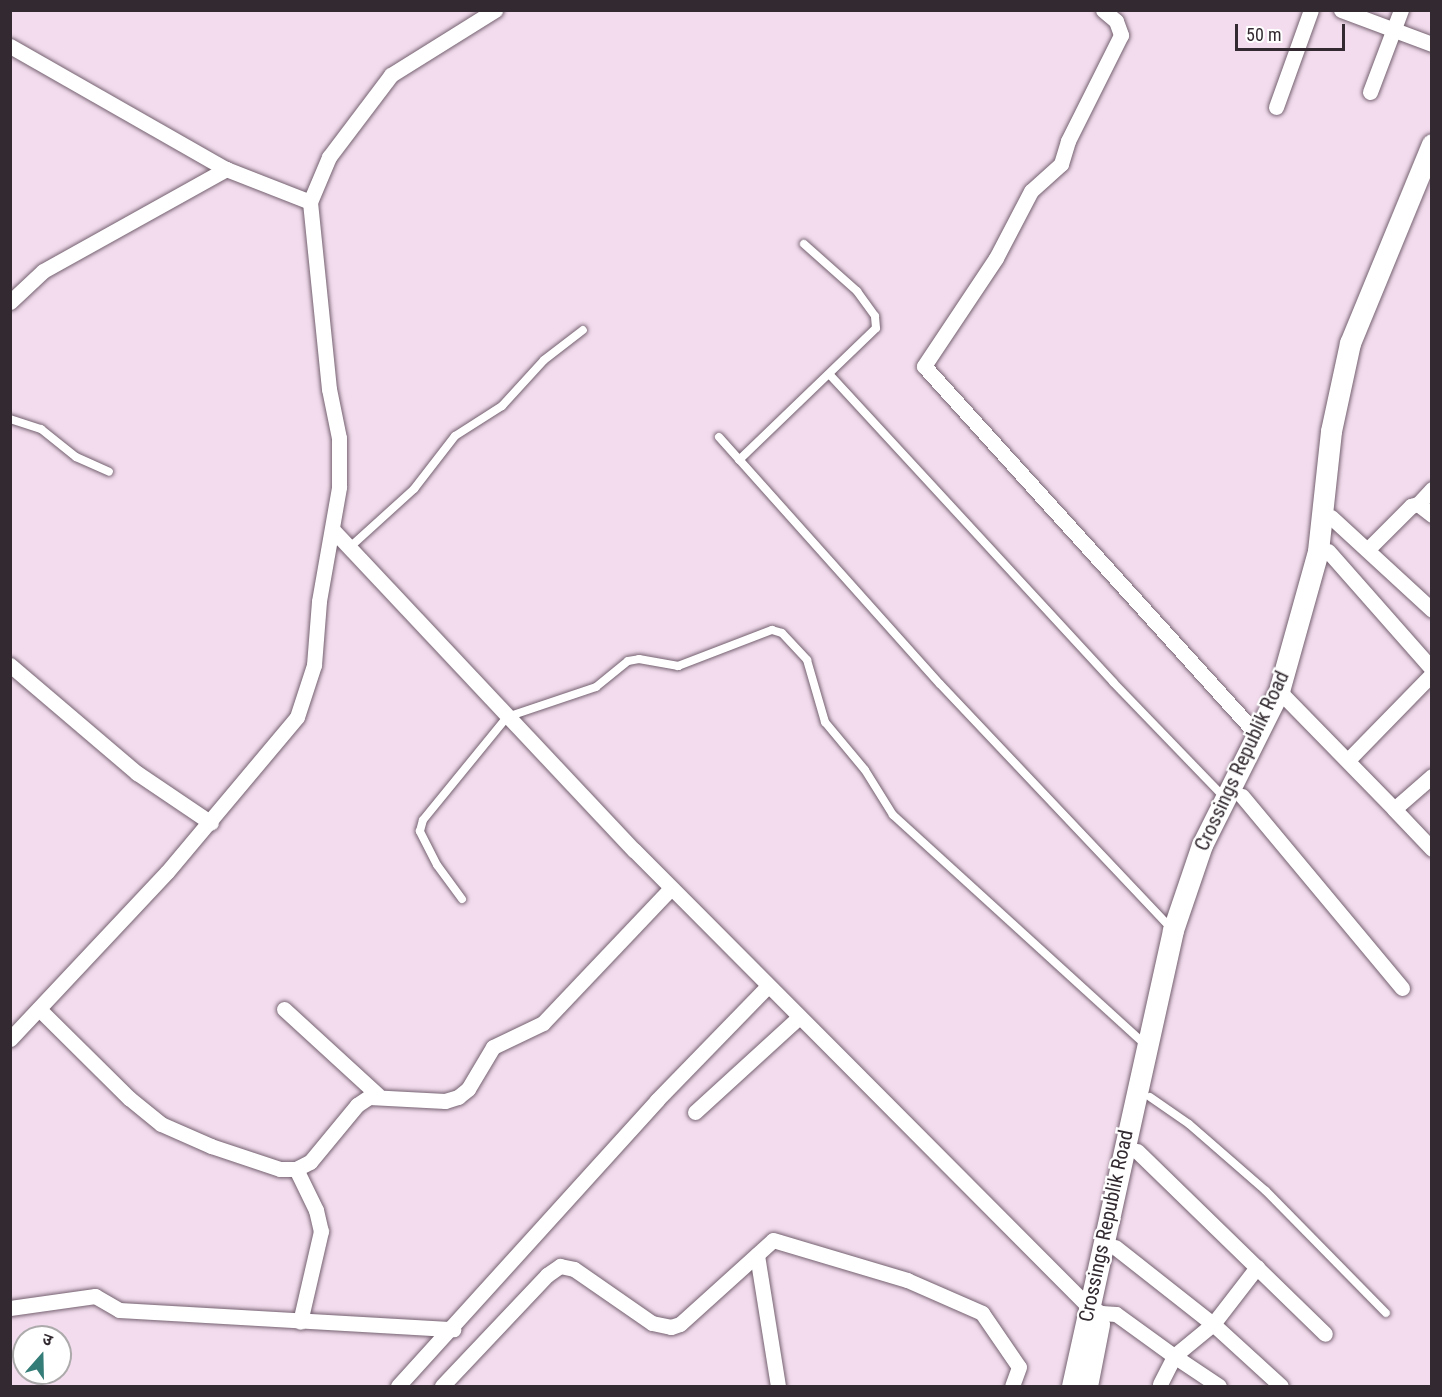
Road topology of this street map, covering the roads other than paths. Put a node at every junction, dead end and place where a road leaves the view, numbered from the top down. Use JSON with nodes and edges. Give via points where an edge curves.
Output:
{"nodes":[{"id":1,"x":495,"y":10,"type":"edge"},
{"id":2,"x":1103,"y":10,"type":"edge"},
{"id":3,"x":1311,"y":10,"type":"edge"},
{"id":4,"x":1341,"y":10,"type":"edge"},
{"id":5,"x":1401,"y":10,"type":"edge"},
{"id":6,"x":1393,"y":30,"type":"junction"},
{"id":7,"x":1431,"y":44,"type":"edge"},
{"id":8,"x":10,"y":46,"type":"edge"},
{"id":9,"x":1370,"y":92,"type":"dead end"},
{"id":10,"x":1276,"y":107,"type":"dead end"},
{"id":11,"x":1431,"y":155,"type":"edge"},
{"id":12,"x":226,"y":169,"type":"junction"},
{"id":13,"x":310,"y":202,"type":"junction"},
{"id":14,"x":804,"y":244,"type":"dead end"},
{"id":15,"x":10,"y":302,"type":"edge"},
{"id":16,"x":583,"y":330,"type":"dead end"},
{"id":17,"x":830,"y":375,"type":"junction"},
{"id":18,"x":10,"y":419,"type":"edge"},
{"id":19,"x":719,"y":437,"type":"dead end"},
{"id":20,"x":739,"y":460,"type":"junction"},
{"id":21,"x":110,"y":472,"type":"dead end"},
{"id":22,"x":1431,"y":489,"type":"edge"},
{"id":23,"x":1418,"y":504,"type":"junction"},
{"id":24,"x":1431,"y":515,"type":"edge"},
{"id":25,"x":1331,"y":517,"type":"junction"},
{"id":26,"x":333,"y":530,"type":"junction"},
{"id":27,"x":349,"y":548,"type":"junction"},
{"id":28,"x":1368,"y":549,"type":"junction"},
{"id":29,"x":1328,"y":551,"type":"junction"},
{"id":30,"x":1431,"y":610,"type":"edge"},
{"id":31,"x":10,"y":665,"type":"edge"},
{"id":32,"x":1431,"y":669,"type":"edge"},
{"id":33,"x":1431,"y":674,"type":"edge"},
{"id":34,"x":1283,"y":695,"type":"junction"},
{"id":35,"x":507,"y":717,"type":"junction"},
{"id":36,"x":1258,"y":735,"type":"junction"},
{"id":37,"x":1348,"y":760,"type":"junction"},
{"id":38,"x":1431,"y":776,"type":"edge"},
{"id":39,"x":1234,"y":798,"type":"junction"},
{"id":40,"x":1394,"y":809,"type":"junction"},
{"id":41,"x":211,"y":822,"type":"junction"},
{"id":42,"x":1431,"y":849,"type":"edge"},
{"id":43,"x":671,"y":888,"type":"junction"},
{"id":44,"x":462,"y":899,"type":"dead end"},
{"id":45,"x":1173,"y":930,"type":"junction"},
{"id":46,"x":768,"y":986,"type":"junction"},
{"id":47,"x":1402,"y":988,"type":"dead end"},
{"id":48,"x":39,"y":1009,"type":"junction"},
{"id":49,"x":284,"y":1009,"type":"dead end"},
{"id":50,"x":799,"y":1017,"type":"junction"},
{"id":51,"x":10,"y":1039,"type":"edge"},
{"id":52,"x":1146,"y":1045,"type":"junction"},
{"id":53,"x":378,"y":1095,"type":"junction"},
{"id":54,"x":1150,"y":1097,"type":"junction"},
{"id":55,"x":695,"y":1112,"type":"dead end"},
{"id":56,"x":1137,"y":1151,"type":"junction"},
{"id":57,"x":296,"y":1169,"type":"junction"},
{"id":58,"x":1115,"y":1247,"type":"junction"},
{"id":59,"x":757,"y":1255,"type":"junction"},
{"id":60,"x":1257,"y":1267,"type":"junction"},
{"id":61,"x":10,"y":1308,"type":"edge"},
{"id":62,"x":1095,"y":1310,"type":"junction"},
{"id":63,"x":1386,"y":1313,"type":"dead end"},
{"id":64,"x":300,"y":1322,"type":"junction"},
{"id":65,"x":1213,"y":1324,"type":"junction"},
{"id":66,"x":453,"y":1329,"type":"junction"},
{"id":67,"x":1326,"y":1334,"type":"dead end"},
{"id":68,"x":1174,"y":1356,"type":"junction"},
{"id":69,"x":1160,"y":1384,"type":"dead end"},
{"id":70,"x":398,"y":1386,"type":"edge"},
{"id":71,"x":442,"y":1386,"type":"edge"},
{"id":72,"x":778,"y":1386,"type":"edge"},
{"id":73,"x":1012,"y":1386,"type":"edge"},
{"id":74,"x":1072,"y":1386,"type":"edge"},
{"id":75,"x":1088,"y":1386,"type":"edge"},
{"id":76,"x":1219,"y":1386,"type":"edge"},
{"id":77,"x":1281,"y":1386,"type":"edge"}],
"edges":[{"from":1,"to":13,"type":"street","via":[[391,75],[329,157]]},
{"from":2,"to":36,"type":"street","via":[[1116,21],[1121,35],[1068,141],[1061,164],[1031,191],[996,258],[924,366]]},
{"from":3,"to":10,"type":"street"},
{"from":4,"to":6,"type":"street"},
{"from":5,"to":6,"type":"street"},
{"from":6,"to":7,"type":"street"},
{"from":6,"to":9,"type":"street"},
{"from":8,"to":12,"type":"street"},
{"from":11,"to":25,"type":"street","via":[[1358,364]]},
{"from":11,"to":34,"type":"street","name":"Crossings Republik Road","via":[[1348,351],[1330,431],[1318,551]]},
{"from":12,"to":13,"type":"street"},
{"from":12,"to":15,"type":"street","via":[[43,271]]},
{"from":13,"to":26,"type":"street","via":[[329,389],[339,438],[339,487]]},
{"from":14,"to":17,"type":"lane","via":[[857,291],[877,322],[873,332]]},
{"from":16,"to":27,"type":"lane","via":[[544,360],[502,406],[455,436],[414,489]]},
{"from":17,"to":20,"type":"lane"},
{"from":17,"to":39,"type":"lane","via":[[1113,682]]},
{"from":18,"to":21,"type":"lane","via":[[41,429],[76,457]]},
{"from":19,"to":20,"type":"lane"},
{"from":20,"to":45,"type":"lane","via":[[940,684]]},
{"from":22,"to":23,"type":"street"},
{"from":23,"to":24,"type":"street"},
{"from":23,"to":28,"type":"street"},
{"from":25,"to":28,"type":"street"},
{"from":25,"to":29,"type":"street"},
{"from":26,"to":27,"type":"street"},
{"from":26,"to":41,"type":"street","via":[[308,691],[297,717]]},
{"from":27,"to":35,"type":"street"},
{"from":28,"to":30,"type":"street"},
{"from":29,"to":32,"type":"street"},
{"from":29,"to":34,"type":"street","via":[[1307,645]]},
{"from":31,"to":41,"type":"street","via":[[137,773]]},
{"from":33,"to":37,"type":"street"},
{"from":34,"to":36,"type":"street","name":"Crossings Republik Road"},
{"from":34,"to":37,"type":"street"},
{"from":34,"to":39,"type":"street"},
{"from":35,"to":43,"type":"street"},
{"from":35,"to":44,"type":"lane","via":[[423,820],[420,831],[432,857]]},
{"from":35,"to":52,"type":"lane","via":[[596,687],[633,659],[678,666],[764,631],[782,633],[811,668],[825,722],[865,770],[893,815]]},
{"from":36,"to":39,"type":"street","name":"Crossings Republik Road"},
{"from":37,"to":40,"type":"street"},
{"from":38,"to":40,"type":"street"},
{"from":39,"to":45,"type":"street","name":"Crossings Republik Road","via":[[1202,845]]},
{"from":39,"to":47,"type":"street"},
{"from":39,"to":54,"type":"street","via":[[1197,894]]},
{"from":40,"to":42,"type":"street"},
{"from":41,"to":48,"type":"street"},
{"from":43,"to":46,"type":"street"},
{"from":43,"to":53,"type":"street","via":[[543,1023],[493,1047],[468,1089],[458,1097],[444,1101]]},
{"from":45,"to":52,"type":"street","name":"Crossings Republik Road"},
{"from":46,"to":50,"type":"street"},
{"from":46,"to":66,"type":"street","via":[[657,1100]]},
{"from":48,"to":51,"type":"street"},
{"from":48,"to":57,"type":"street","via":[[161,1124],[221,1150],[280,1169]]},
{"from":49,"to":53,"type":"street"},
{"from":50,"to":55,"type":"street"},
{"from":50,"to":62,"type":"street"},
{"from":52,"to":62,"type":"street","name":"Crossings Republik Road"},
{"from":53,"to":57,"type":"street","via":[[357,1105],[310,1162]]},
{"from":54,"to":56,"type":"street"},
{"from":54,"to":63,"type":"lane","via":[[1189,1124],[1266,1191]]},
{"from":56,"to":58,"type":"street"},
{"from":56,"to":60,"type":"street"},
{"from":57,"to":64,"type":"street","via":[[316,1210],[321,1231]]},
{"from":58,"to":62,"type":"street"},
{"from":58,"to":65,"type":"street"},
{"from":59,"to":71,"type":"street","via":[[680,1324],[671,1327],[652,1323],[574,1269],[560,1266]]},
{"from":59,"to":72,"type":"street"},
{"from":59,"to":73,"type":"street","via":[[773,1240],[907,1280],[982,1312],[1019,1367]]},
{"from":60,"to":65,"type":"street"},
{"from":60,"to":67,"type":"street"},
{"from":61,"to":64,"type":"street","via":[[94,1296],[116,1310]]},
{"from":62,"to":68,"type":"street","via":[[1116,1314]]},
{"from":62,"to":74,"type":"street","name":"Crossings Republik Road"},
{"from":62,"to":75,"type":"street"},
{"from":64,"to":66,"type":"street"},
{"from":65,"to":68,"type":"street"},
{"from":65,"to":77,"type":"street"},
{"from":66,"to":70,"type":"street"},
{"from":68,"to":69,"type":"street"},
{"from":68,"to":76,"type":"street"}]}
